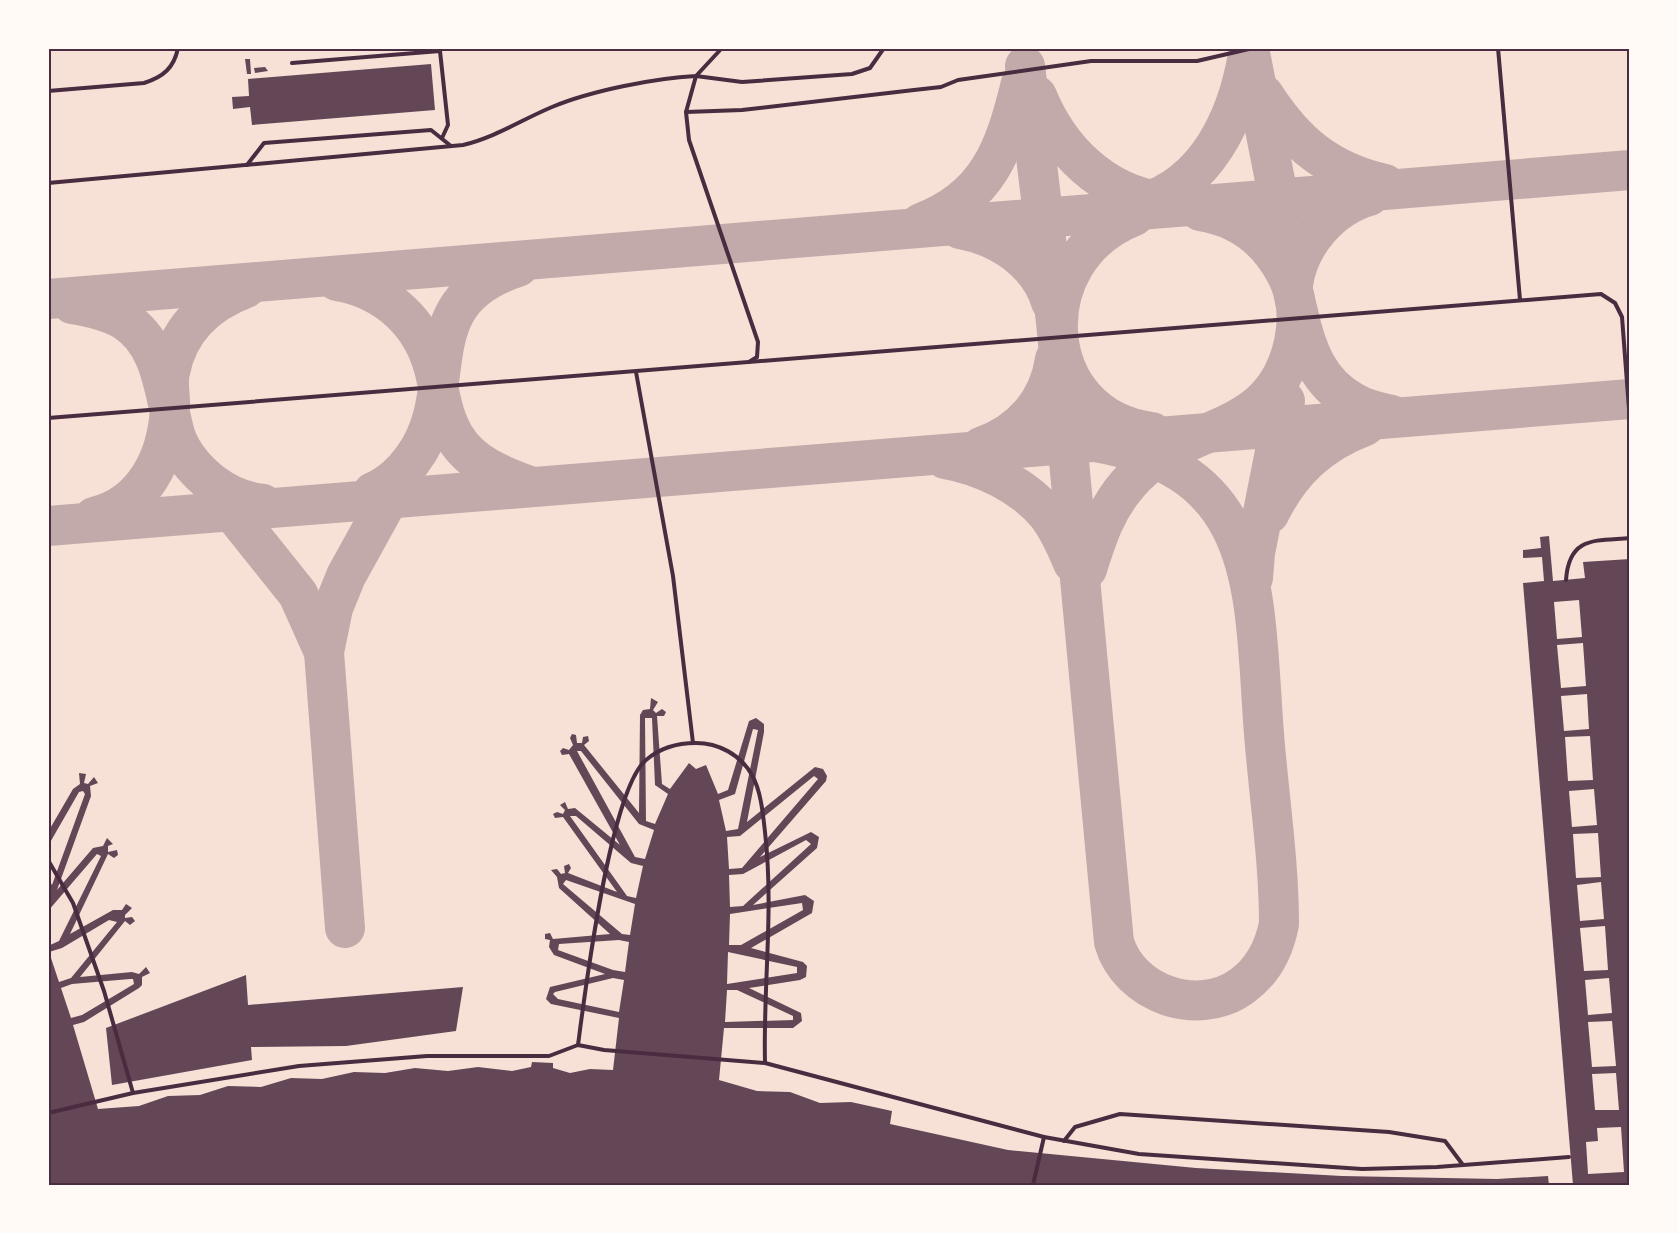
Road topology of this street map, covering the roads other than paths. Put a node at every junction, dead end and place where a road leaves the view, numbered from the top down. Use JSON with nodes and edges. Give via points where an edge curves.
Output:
{"nodes":[{"id":1,"x":178,"y":48,"type":"edge"},
{"id":2,"x":722,"y":48,"type":"edge"},
{"id":3,"x":884,"y":48,"type":"edge"},
{"id":4,"x":1498,"y":48,"type":"edge"},
{"id":5,"x":1249,"y":49,"type":"edge"},
{"id":6,"x":292,"y":63,"type":"dead end"},
{"id":7,"x":696,"y":76,"type":"junction"},
{"id":8,"x":48,"y":91,"type":"edge"},
{"id":9,"x":686,"y":112,"type":"junction"},
{"id":10,"x":442,"y":138,"type":"junction"},
{"id":11,"x":452,"y":146,"type":"junction"},
{"id":12,"x":246,"y":165,"type":"junction"},
{"id":13,"x":48,"y":183,"type":"edge"},
{"id":14,"x":1520,"y":300,"type":"junction"},
{"id":15,"x":748,"y":363,"type":"junction"},
{"id":16,"x":636,"y":372,"type":"junction"},
{"id":17,"x":48,"y":417,"type":"edge"},
{"id":18,"x":1630,"y":422,"type":"edge"},
{"id":19,"x":1630,"y":537,"type":"edge"},
{"id":20,"x":1566,"y":580,"type":"dead end"},
{"id":21,"x":693,"y":743,"type":"junction"},
{"id":22,"x":48,"y":860,"type":"edge"},
{"id":23,"x":578,"y":1045,"type":"junction"},
{"id":24,"x":765,"y":1063,"type":"junction"},
{"id":25,"x":133,"y":1093,"type":"junction"},
{"id":26,"x":48,"y":1113,"type":"edge"},
{"id":27,"x":1044,"y":1137,"type":"junction"},
{"id":28,"x":1064,"y":1141,"type":"junction"},
{"id":29,"x":1569,"y":1157,"type":"dead end"},
{"id":30,"x":1463,"y":1166,"type":"junction"},
{"id":31,"x":1033,"y":1185,"type":"edge"}],
"edges":[{"from":1,"to":8,"type":"lane","via":[[172,68],[144,83]]},
{"from":2,"to":7,"type":"lane"},
{"from":3,"to":7,"type":"lane","via":[[870,68],[852,74],[742,82]]},
{"from":4,"to":14,"type":"lane"},
{"from":5,"to":9,"type":"lane","via":[[1197,61],[1074,62],[958,80],[941,87],[742,110]]},
{"from":6,"to":10,"type":"lane","via":[[440,51],[448,125]]},
{"from":7,"to":9,"type":"lane"},
{"from":7,"to":11,"type":"lane","via":[[610,89],[553,107],[491,138]]},
{"from":9,"to":15,"type":"lane","via":[[689,140],[758,342],[757,357]]},
{"from":10,"to":11,"type":"lane"},
{"from":10,"to":12,"type":"lane","via":[[431,130],[264,143]]},
{"from":11,"to":12,"type":"lane"},
{"from":12,"to":13,"type":"lane"},
{"from":14,"to":15,"type":"lane"},
{"from":14,"to":18,"type":"lane","via":[[1601,294],[1615,303],[1622,317]]},
{"from":15,"to":16,"type":"lane"},
{"from":16,"to":17,"type":"lane"},
{"from":16,"to":21,"type":"lane","via":[[673,576]]},
{"from":19,"to":20,"type":"lane","via":[[1587,542],[1572,552]]},
{"from":21,"to":23,"type":"lane","via":[[669,745],[644,761],[632,782],[617,823],[600,904]]},
{"from":21,"to":24,"type":"lane","via":[[713,744],[730,752],[752,775],[763,811],[770,876]]},
{"from":22,"to":25,"type":"lane","via":[[73,903],[104,991]]},
{"from":23,"to":24,"type":"lane"},
{"from":23,"to":25,"type":"lane","via":[[549,1056],[427,1056],[299,1066]]},
{"from":24,"to":27,"type":"lane"},
{"from":25,"to":26,"type":"lane"},
{"from":27,"to":28,"type":"lane"},
{"from":27,"to":31,"type":"lane"},
{"from":28,"to":30,"type":"lane","via":[[1139,1154],[1362,1169]]},
{"from":28,"to":30,"type":"lane","via":[[1074,1126],[1120,1114],[1389,1132],[1445,1141]]},
{"from":29,"to":30,"type":"lane"}]}
